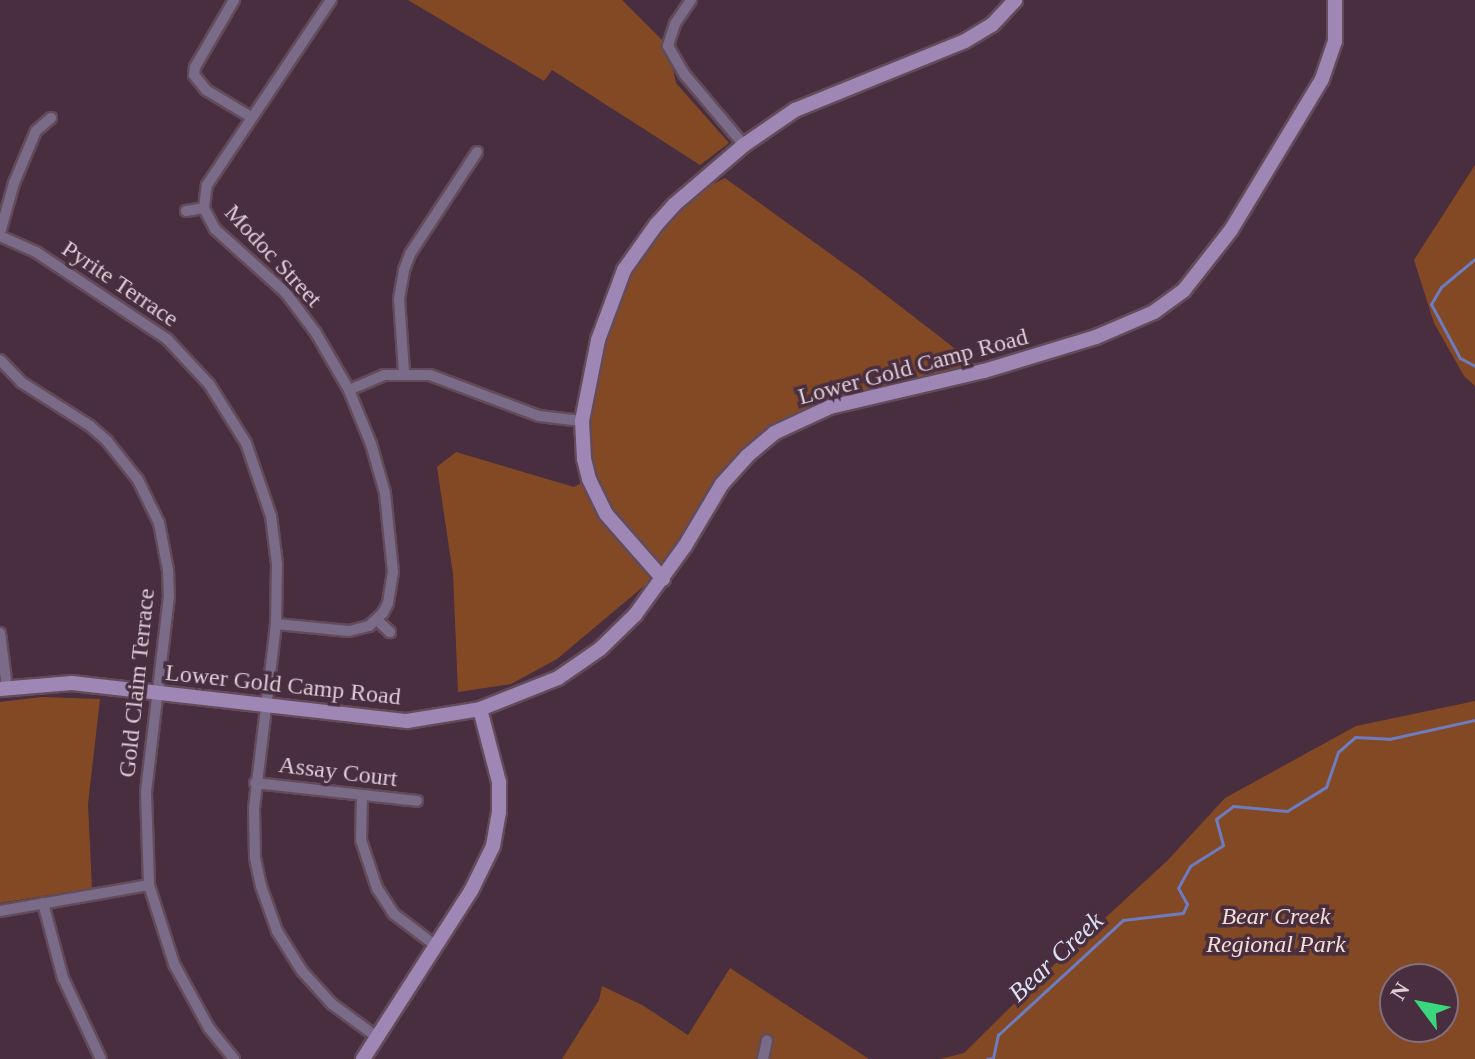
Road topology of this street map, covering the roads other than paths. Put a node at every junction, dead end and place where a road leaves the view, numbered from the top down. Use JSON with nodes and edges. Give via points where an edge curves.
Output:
{"nodes":[{"id":1,"x":234,"y":0,"type":"edge"},
{"id":2,"x":330,"y":0,"type":"edge"},
{"id":3,"x":691,"y":0,"type":"edge"},
{"id":4,"x":1015,"y":0,"type":"edge"},
{"id":5,"x":1335,"y":0,"type":"edge"},
{"id":6,"x":251,"y":117,"type":"junction"},
{"id":7,"x":51,"y":118,"type":"dead end"},
{"id":8,"x":744,"y":145,"type":"junction"},
{"id":9,"x":477,"y":152,"type":"dead end"},
{"id":10,"x":204,"y":208,"type":"junction"},
{"id":11,"x":186,"y":211,"type":"dead end"},
{"id":12,"x":0,"y":235,"type":"edge"},
{"id":13,"x":0,"y":360,"type":"edge"},
{"id":14,"x":404,"y":372,"type":"junction"},
{"id":15,"x":349,"y":390,"type":"junction"},
{"id":16,"x":582,"y":421,"type":"junction"},
{"id":17,"x":663,"y":579,"type":"junction"},
{"id":18,"x":377,"y":620,"type":"junction"},
{"id":19,"x":276,"y":624,"type":"junction"},
{"id":20,"x":390,"y":632,"type":"dead end"},
{"id":21,"x":0,"y":633,"type":"edge"},
{"id":22,"x":4,"y":688,"type":"edge"},
{"id":23,"x":158,"y":693,"type":"junction"},
{"id":24,"x":266,"y":706,"type":"junction"},
{"id":25,"x":480,"y":709,"type":"junction"},
{"id":26,"x":255,"y":783,"type":"junction"},
{"id":27,"x":362,"y":796,"type":"junction"},
{"id":28,"x":417,"y":801,"type":"dead end"},
{"id":29,"x":149,"y":885,"type":"junction"},
{"id":30,"x":43,"y":903,"type":"junction"},
{"id":31,"x":0,"y":911,"type":"edge"},
{"id":32,"x":436,"y":946,"type":"junction"},
{"id":33,"x":377,"y":1037,"type":"junction"},
{"id":34,"x":767,"y":1040,"type":"dead end"},
{"id":35,"x":101,"y":1059,"type":"edge"},
{"id":36,"x":234,"y":1059,"type":"edge"},
{"id":37,"x":363,"y":1059,"type":"edge"},
{"id":38,"x":763,"y":1059,"type":"edge"}],
"edges":[{"from":1,"to":6,"type":"street","via":[[194,75],[206,90]]},
{"from":2,"to":6,"type":"street","name":"Modoc Street"},
{"from":3,"to":8,"type":"street","via":[[668,46],[686,77]]},
{"from":4,"to":8,"type":"street","via":[[977,35],[819,98]]},
{"from":5,"to":17,"type":"street","name":"Lower Gold Camp Road","via":[[1335,41],[1322,79],[1231,230],[1184,290],[1154,312],[1096,337],[984,371],[830,407],[789,424],[729,476]]},
{"from":6,"to":10,"type":"street","name":"Modoc Street","via":[[207,185]]},
{"from":7,"to":12,"type":"street","via":[[36,131]]},
{"from":8,"to":16,"type":"street","via":[[670,210],[624,270],[598,340]]},
{"from":9,"to":14,"type":"street","via":[[404,270],[399,299]]},
{"from":10,"to":11,"type":"street"},
{"from":10,"to":15,"type":"street","name":"Modoc Street","via":[[215,229],[286,293]]},
{"from":12,"to":19,"type":"street","name":"Pyrite Terrace","via":[[143,320],[209,384],[246,443],[264,491],[277,564]]},
{"from":13,"to":23,"type":"street","name":"Gold Claim Terrace","via":[[21,382],[107,441],[152,506],[168,570]]},
{"from":14,"to":15,"type":"street"},
{"from":14,"to":16,"type":"street","via":[[443,378],[539,416]]},
{"from":15,"to":18,"type":"street","name":"Modoc Street","via":[[371,444],[392,540],[388,603]]},
{"from":16,"to":17,"type":"street","via":[[584,459],[597,497],[622,536]]},
{"from":17,"to":25,"type":"street","name":"Lower Gold Camp Road","via":[[618,633],[578,665],[528,692]]},
{"from":18,"to":19,"type":"street","via":[[349,631]]},
{"from":18,"to":20,"type":"street"},
{"from":19,"to":24,"type":"street","name":"Pyrite Terrace"},
{"from":21,"to":22,"type":"street"},
{"from":22,"to":23,"type":"street","name":"Lower Gold Camp Road","via":[[72,683]]},
{"from":23,"to":24,"type":"street","name":"Lower Gold Camp Road"},
{"from":23,"to":29,"type":"street","name":"Gold Claim Terrace","via":[[145,807]]},
{"from":24,"to":25,"type":"street","name":"Lower Gold Camp Road","via":[[407,721]]},
{"from":24,"to":26,"type":"street","name":"Pyrite Terrace"},
{"from":25,"to":32,"type":"street","via":[[499,782],[493,846]]},
{"from":26,"to":27,"type":"street","name":"Assay Court"},
{"from":26,"to":33,"type":"street","name":"Pyrite Terrace","via":[[255,858],[277,931],[316,988]]},
{"from":27,"to":28,"type":"street","name":"Assay Court"},
{"from":27,"to":32,"type":"street","via":[[361,840],[377,888],[394,914]]},
{"from":29,"to":30,"type":"street"},
{"from":29,"to":36,"type":"street","name":"Gold Claim Terrace","via":[[174,964],[209,1028]]},
{"from":30,"to":31,"type":"street"},
{"from":30,"to":35,"type":"street","via":[[63,978]]},
{"from":32,"to":33,"type":"street"},
{"from":33,"to":37,"type":"street"},
{"from":34,"to":38,"type":"street"}]}
